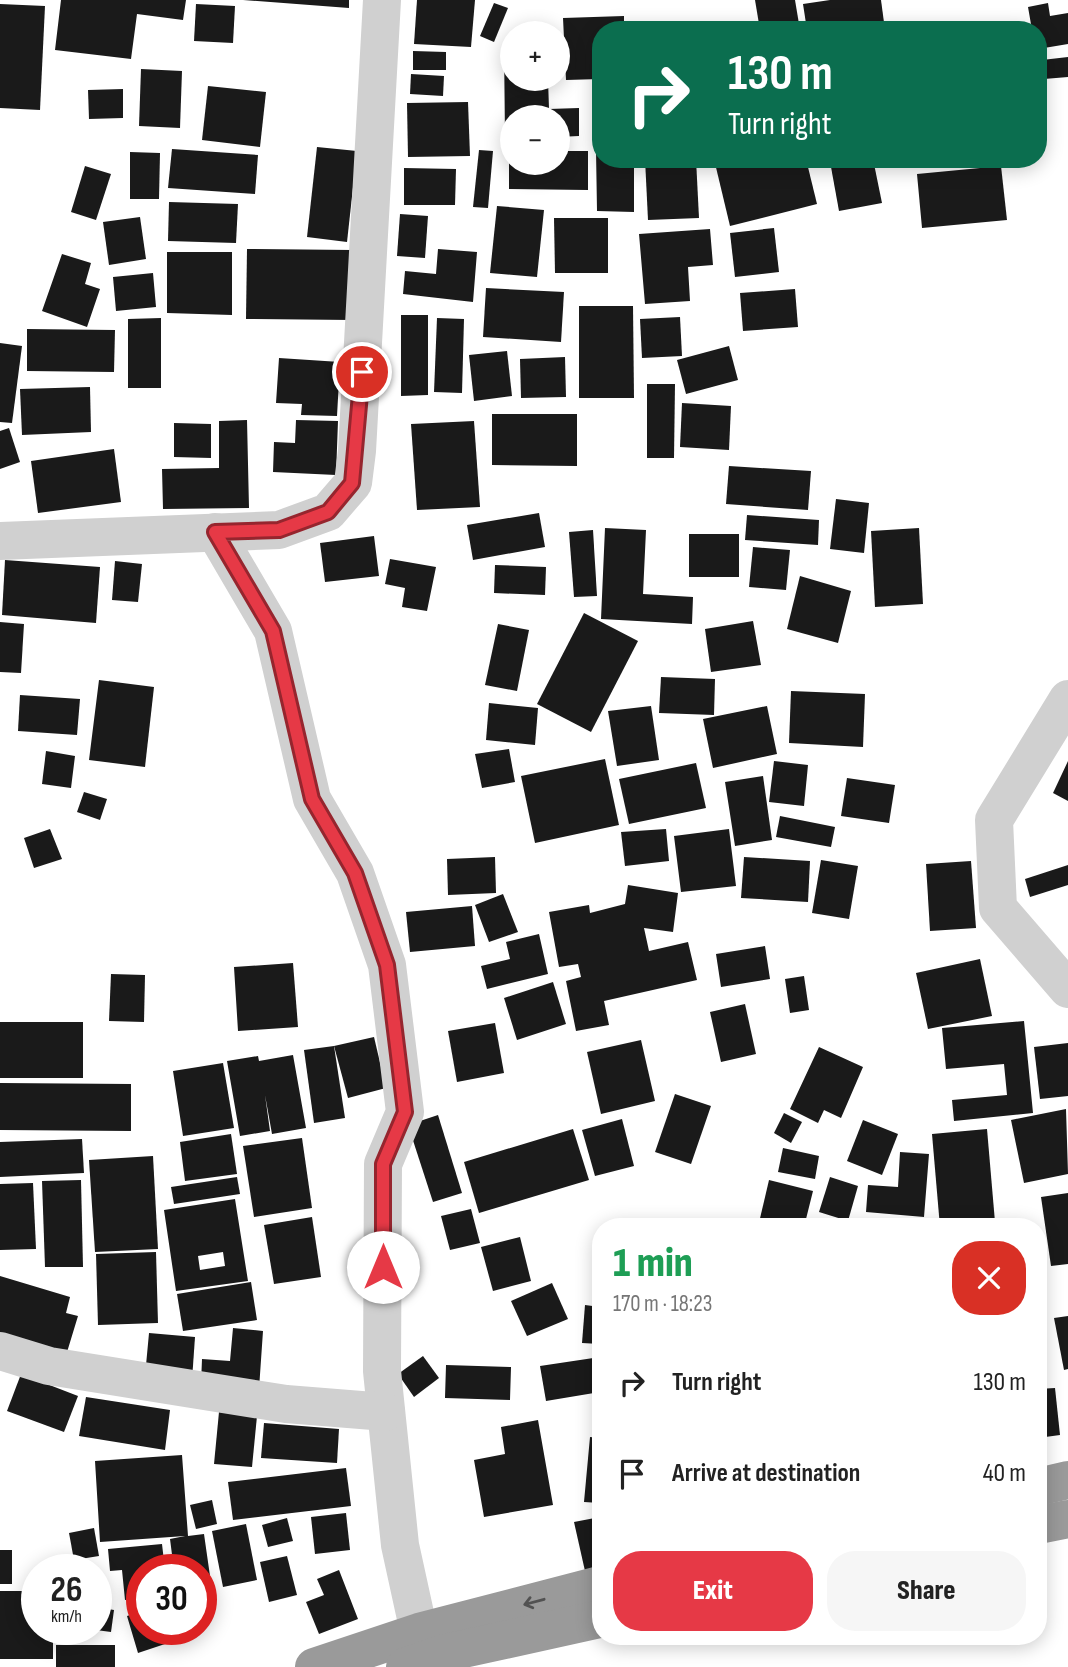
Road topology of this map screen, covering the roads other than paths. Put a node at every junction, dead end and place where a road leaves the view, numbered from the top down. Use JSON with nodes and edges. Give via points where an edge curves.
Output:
{"nodes":[{"id":1,"x":382,"y":0,"type":"edge"},
{"id":2,"x":215,"y":532,"type":"junction"},
{"id":3,"x":0,"y":541,"type":"edge"},
{"id":4,"x":1068,"y":699,"type":"edge"},
{"id":5,"x":1068,"y":989,"type":"edge"},
{"id":6,"x":0,"y":1351,"type":"edge"},
{"id":7,"x":386,"y":1412,"type":"junction"},
{"id":8,"x":1068,"y":1480,"type":"edge"},
{"id":9,"x":1047,"y":1485,"type":"edge"},
{"id":10,"x":1068,"y":1519,"type":"edge"},
{"id":11,"x":1047,"y":1523,"type":"edge"},
{"id":12,"x":592,"y":1587,"type":"edge"},
{"id":13,"x":592,"y":1621,"type":"edge"},
{"id":14,"x":419,"y":1632,"type":"junction"},
{"id":15,"x":314,"y":1667,"type":"edge"},
{"id":16,"x":405,"y":1667,"type":"edge"}],
"edges":[{"from":1,"to":2,"type":"street","via":[[358,451],[352,483],[328,512],[279,530]]},
{"from":2,"to":3,"type":"street"},
{"from":2,"to":7,"type":"street","via":[[273,631],[312,799],[355,873],[387,965],[405,1112],[383,1164],[382,1371]]},
{"from":4,"to":5,"type":"street","via":[[994,820],[998,908]]},
{"from":6,"to":7,"type":"street","via":[[49,1366],[286,1404]]},
{"from":7,"to":14,"type":"street","via":[[400,1545]]},
{"from":8,"to":9,"type":"highway"},
{"from":10,"to":11,"type":"highway"},
{"from":12,"to":14,"type":"highway","one_way":true},
{"from":13,"to":16,"type":"highway","via":[[445,1653]]},
{"from":14,"to":15,"type":"highway"}]}
